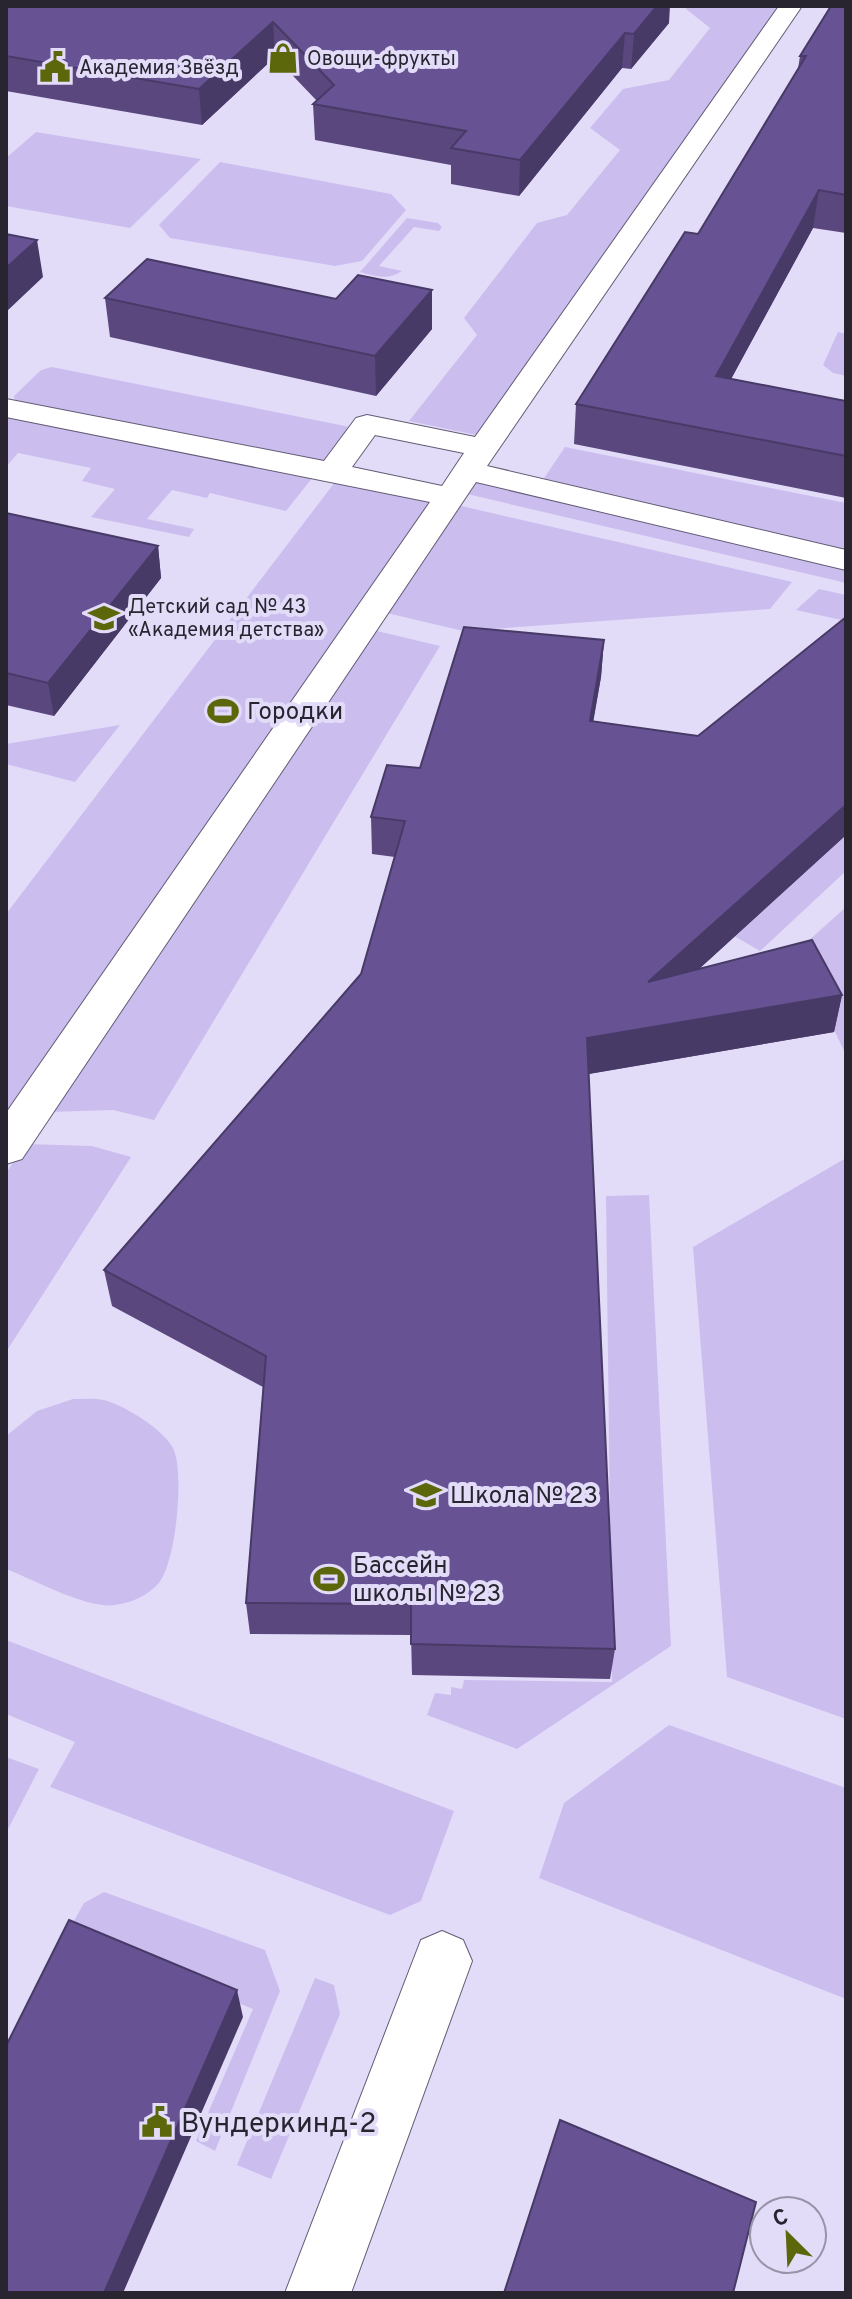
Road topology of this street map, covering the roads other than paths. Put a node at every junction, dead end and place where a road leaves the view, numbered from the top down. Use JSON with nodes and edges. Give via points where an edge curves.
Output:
{"nodes":[{"id":1,"x":791,"y":6,"type":"edge"},
{"id":2,"x":6,"y":408,"type":"edge"},
{"id":3,"x":332,"y":472,"type":"junction"},
{"id":4,"x":467,"y":472,"type":"junction"},
{"id":5,"x":846,"y":560,"type":"edge"},
{"id":6,"x":6,"y":1147,"type":"edge"},
{"id":7,"x":442,"y":1961,"type":"dead end"},
{"id":8,"x":318,"y":2293,"type":"edge"}],
"edges":[{"from":1,"to":4,"type":"street"},
{"from":2,"to":3,"type":"street"},
{"from":3,"to":4,"type":"street"},
{"from":3,"to":4,"type":"street","via":[[367,424]]},
{"from":4,"to":5,"type":"street"},
{"from":4,"to":6,"type":"street"},
{"from":7,"to":8,"type":"street"}]}
